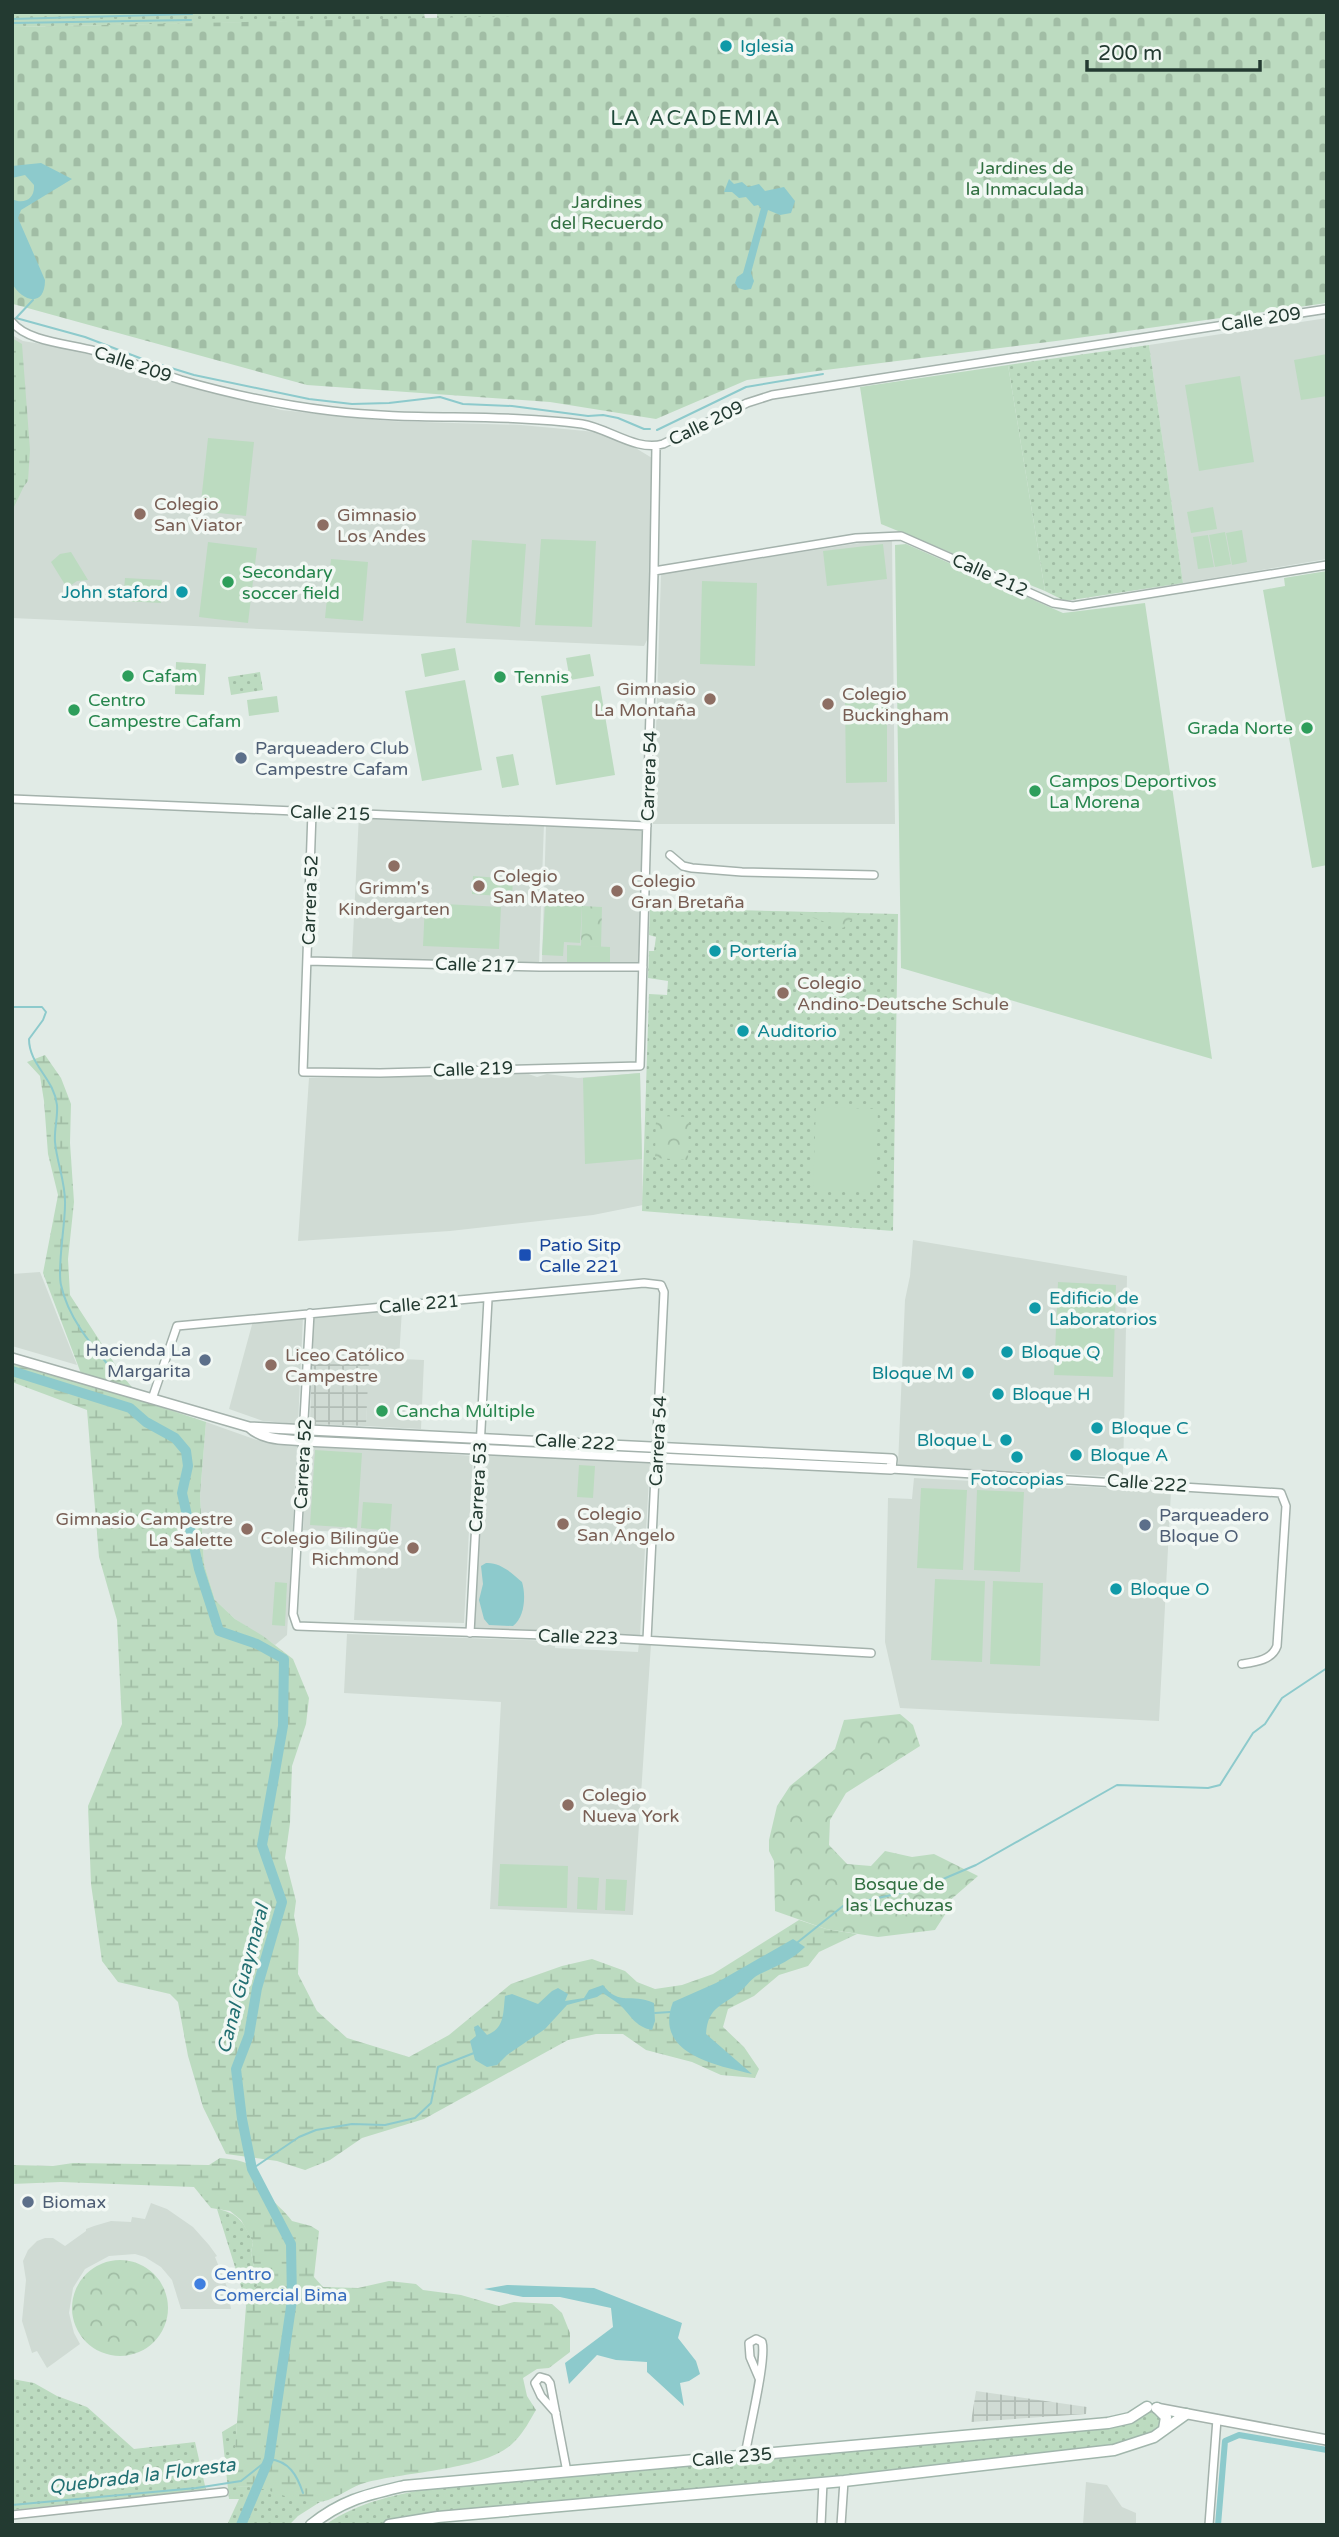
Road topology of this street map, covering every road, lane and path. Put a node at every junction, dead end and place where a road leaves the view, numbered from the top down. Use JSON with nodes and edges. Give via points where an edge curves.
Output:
{"nodes":[{"id":1,"x":1327,"y":309,"type":"edge"},
{"id":2,"x":12,"y":322,"type":"edge"},
{"id":3,"x":656,"y":446,"type":"junction"},
{"id":4,"x":1327,"y":565,"type":"edge"},
{"id":5,"x":654,"y":571,"type":"junction"},
{"id":6,"x":12,"y":799,"type":"edge"},
{"id":7,"x":312,"y":812,"type":"junction"},
{"id":8,"x":647,"y":827,"type":"junction"},
{"id":9,"x":670,"y":855,"type":"dead end"},
{"id":10,"x":874,"y":875,"type":"dead end"},
{"id":11,"x":308,"y":961,"type":"junction"},
{"id":12,"x":643,"y":967,"type":"junction"},
{"id":13,"x":641,"y":1064,"type":"joint"},
{"id":14,"x":303,"y":1072,"type":"joint"},
{"id":15,"x":661,"y":1285,"type":"joint"},
{"id":16,"x":488,"y":1298,"type":"junction"},
{"id":17,"x":310,"y":1313,"type":"junction"},
{"id":18,"x":12,"y":1358,"type":"edge"},
{"id":19,"x":152,"y":1399,"type":"junction"},
{"id":20,"x":249,"y":1427,"type":"junction"},
{"id":21,"x":305,"y":1430,"type":"junction"},
{"id":22,"x":481,"y":1437,"type":"junction"},
{"id":23,"x":304,"y":1441,"type":"junction"},
{"id":24,"x":657,"y":1446,"type":"junction"},
{"id":25,"x":480,"y":1450,"type":"junction"},
{"id":26,"x":656,"y":1459,"type":"junction"},
{"id":27,"x":891,"y":1464,"type":"junction"},
{"id":28,"x":293,"y":1614,"type":"joint"},
{"id":29,"x":470,"y":1633,"type":"junction"},
{"id":30,"x":647,"y":1640,"type":"junction"},
{"id":31,"x":871,"y":1653,"type":"dead end"},
{"id":32,"x":1242,"y":1664,"type":"dead end"},
{"id":33,"x":759,"y":2378,"type":"junction"},
{"id":34,"x":1152,"y":2407,"type":"junction"},
{"id":35,"x":556,"y":2413,"type":"junction"},
{"id":36,"x":1186,"y":2413,"type":"junction"},
{"id":37,"x":1217,"y":2419,"type":"junction"},
{"id":38,"x":1163,"y":2430,"type":"junction"},
{"id":39,"x":1327,"y":2440,"type":"edge"},
{"id":40,"x":744,"y":2456,"type":"junction"},
{"id":41,"x":567,"y":2472,"type":"junction"},
{"id":42,"x":844,"y":2481,"type":"junction"},
{"id":43,"x":823,"y":2482,"type":"junction"},
{"id":44,"x":224,"y":2492,"type":"dead end"},
{"id":45,"x":12,"y":2515,"type":"edge"},
{"id":46,"x":456,"y":2520,"type":"edge"},
{"id":47,"x":311,"y":2525,"type":"edge"},
{"id":48,"x":389,"y":2525,"type":"edge"},
{"id":49,"x":821,"y":2525,"type":"edge"},
{"id":50,"x":841,"y":2525,"type":"edge"},
{"id":51,"x":1209,"y":2525,"type":"edge"}],
"edges":[{"from":1,"to":3,"type":"street","name":"Calle 209","via":[[772,395]]},
{"from":2,"to":3,"type":"street","name":"Calle 209","via":[[23,333],[182,380],[282,403],[336,411],[584,424]]},
{"from":3,"to":5,"type":"street","name":"Carrera 54"},
{"from":4,"to":5,"type":"street","name":"Calle 212","via":[[1073,606],[1053,603],[891,535]]},
{"from":5,"to":8,"type":"street","name":"Carrera 54"},
{"from":6,"to":7,"type":"street","name":"Calle 215"},
{"from":7,"to":8,"type":"street","name":"Calle 215"},
{"from":7,"to":11,"type":"street","name":"Carrera 52"},
{"from":8,"to":12,"type":"street","name":"Carrera 54"},
{"from":9,"to":10,"type":"street","via":[[692,868]]},
{"from":11,"to":12,"type":"street","name":"Calle 217"},
{"from":11,"to":14,"type":"street","name":"Carrera 52"},
{"from":12,"to":13,"type":"street","name":"Carrera 54"},
{"from":13,"to":14,"type":"street","name":"Calle 219"},
{"from":15,"to":16,"type":"street","name":"Calle 221"},
{"from":15,"to":24,"type":"street","name":"Carrera 54"},
{"from":16,"to":17,"type":"street","name":"Calle 221"},
{"from":16,"to":22,"type":"street","name":"Carrera 53"},
{"from":17,"to":19,"type":"street","name":"Calle 221","via":[[177,1326]]},
{"from":17,"to":21,"type":"street","name":"Carrera 52"},
{"from":18,"to":19,"type":"street","name":"Calle 222"},
{"from":19,"to":20,"type":"street","name":"Calle 222"},
{"from":20,"to":21,"type":"street","name":"Calle 222"},
{"from":20,"to":23,"type":"street","name":"Calle 222","via":[[272,1438]]},
{"from":21,"to":22,"type":"street","name":"Calle 222"},
{"from":21,"to":23,"type":"street","name":"Carrera 52"},
{"from":22,"to":24,"type":"street","name":"Calle 222"},
{"from":22,"to":25,"type":"street","name":"Carrera 53"},
{"from":23,"to":25,"type":"street","name":"Calle 222"},
{"from":23,"to":28,"type":"street","name":"Carrera 52"},
{"from":24,"to":26,"type":"street","name":"Carrera 54"},
{"from":24,"to":27,"type":"street","name":"Calle 222"},
{"from":25,"to":26,"type":"street","name":"Calle 222"},
{"from":25,"to":29,"type":"street","name":"Carrera 53"},
{"from":26,"to":27,"type":"street","name":"Calle 222"},
{"from":26,"to":30,"type":"street","name":"Carrera 54"},
{"from":27,"to":32,"type":"street","name":"Calle 222","via":[[1282,1493],[1286,1506],[1276,1651]]},
{"from":28,"to":29,"type":"street","name":"Calle 223","via":[[297,1626],[302,1627]]},
{"from":29,"to":30,"type":"street","name":"Calle 223"},
{"from":30,"to":31,"type":"street","name":"Calle 223"},
{"from":33,"to":33,"type":"street","via":[[764,2347],[756,2339],[749,2343],[749,2351]]},
{"from":33,"to":40,"type":"street"},
{"from":34,"to":36,"type":"street"},
{"from":34,"to":38,"type":"main road","via":[[1166,2417]]},
{"from":34,"to":40,"type":"main road","name":"Calle 235","via":[[1108,2423]]},
{"from":35,"to":35,"type":"street","via":[[550,2383],[540,2377],[535,2383],[538,2391]]},
{"from":35,"to":41,"type":"street"},
{"from":36,"to":37,"type":"street"},
{"from":36,"to":38,"type":"main road","name":"Calle 235"},
{"from":37,"to":39,"type":"street"},
{"from":37,"to":51,"type":"street"},
{"from":38,"to":42,"type":"main road","name":"Calle 235","via":[[1114,2451]]},
{"from":40,"to":41,"type":"main road","name":"Calle 235"},
{"from":41,"to":47,"type":"main road","name":"Calle 235","via":[[404,2486],[332,2508]]},
{"from":42,"to":43,"type":"main road","name":"Calle 235"},
{"from":42,"to":50,"type":"street"},
{"from":43,"to":46,"type":"main road","name":"Calle 235"},
{"from":43,"to":49,"type":"street"},
{"from":44,"to":45,"type":"street"},
{"from":46,"to":48,"type":"main road","name":"Calle 235"}]}
